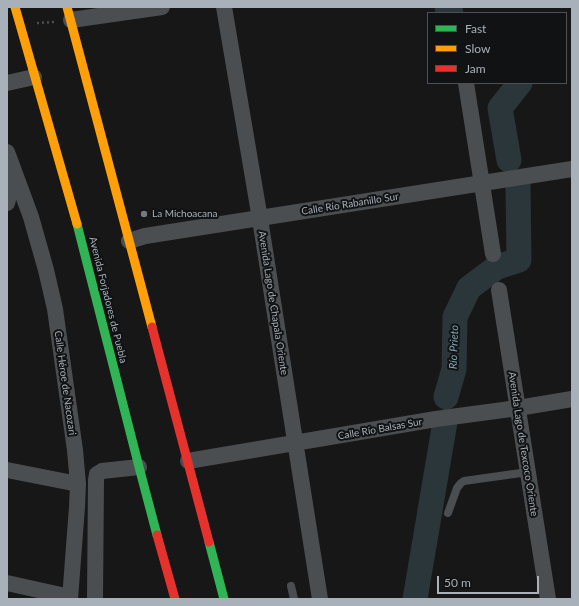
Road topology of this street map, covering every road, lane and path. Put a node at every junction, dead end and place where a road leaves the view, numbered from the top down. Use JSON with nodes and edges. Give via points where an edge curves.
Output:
{"nodes":[{"id":1,"x":15,"y":7,"type":"edge"},
{"id":2,"x":162,"y":7,"type":"edge"},
{"id":3,"x":224,"y":7,"type":"edge"},
{"id":4,"x":69,"y":14,"type":"edge"},
{"id":5,"x":20,"y":25,"type":"junction"},
{"id":6,"x":34,"y":77,"type":"junction"},
{"id":7,"x":7,"y":83,"type":"edge"},
{"id":8,"x":466,"y":84,"type":"edge"},
{"id":9,"x":7,"y":152,"type":"edge"},
{"id":10,"x":572,"y":170,"type":"edge"},
{"id":11,"x":15,"y":174,"type":"junction"},
{"id":12,"x":481,"y":183,"type":"junction"},
{"id":13,"x":7,"y":203,"type":"edge"},
{"id":14,"x":260,"y":219,"type":"junction"},
{"id":15,"x":129,"y":241,"type":"junction"},
{"id":16,"x":493,"y":254,"type":"dead end"},
{"id":17,"x":499,"y":290,"type":"dead end"},
{"id":18,"x":572,"y":399,"type":"edge"},
{"id":19,"x":518,"y":408,"type":"junction"},
{"id":20,"x":295,"y":443,"type":"junction"},
{"id":21,"x":188,"y":461,"type":"junction"},
{"id":22,"x":139,"y":468,"type":"junction"},
{"id":23,"x":7,"y":470,"type":"edge"},
{"id":24,"x":528,"y":472,"type":"junction"},
{"id":25,"x":78,"y":484,"type":"junction"},
{"id":26,"x":448,"y":513,"type":"dead end"},
{"id":27,"x":7,"y":583,"type":"edge"},
{"id":28,"x":291,"y":586,"type":"dead end"},
{"id":29,"x":70,"y":598,"type":"edge"},
{"id":30,"x":95,"y":599,"type":"edge"},
{"id":31,"x":175,"y":599,"type":"edge"},
{"id":32,"x":224,"y":599,"type":"edge"},
{"id":33,"x":294,"y":599,"type":"edge"},
{"id":34,"x":320,"y":599,"type":"edge"},
{"id":35,"x":548,"y":599,"type":"edge"}],
"edges":[{"from":1,"to":5,"type":"main road","name":"Avenida Forjadores de Puebla"},
{"from":2,"to":4,"type":"street"},
{"from":3,"to":14,"type":"street","name":"Avenida Lago de Chapala Oriente"},
{"from":4,"to":5,"type":"path"},
{"from":4,"to":15,"type":"main road"},
{"from":5,"to":6,"type":"main road","name":"Avenida Forjadores de Puebla"},
{"from":6,"to":7,"type":"street"},
{"from":6,"to":22,"type":"main road","name":"Avenida Forjadores de Puebla","via":[[83,246]]},
{"from":8,"to":12,"type":"street"},
{"from":9,"to":11,"type":"street","name":"Calle Héroe de Nacozari"},
{"from":10,"to":12,"type":"street","name":"Calle Río Rabanillo Sur"},
{"from":11,"to":13,"type":"street"},
{"from":11,"to":25,"type":"street","name":"Calle Héroe de Nacozari","via":[[31,218],[55,309]]},
{"from":12,"to":14,"type":"street","name":"Calle Río Rabanillo Sur"},
{"from":12,"to":16,"type":"street"},
{"from":14,"to":15,"type":"street","name":"Calle Río Rabanillo Sur","via":[[145,236]]},
{"from":14,"to":20,"type":"street","name":"Avenida Lago de Chapala Oriente"},
{"from":15,"to":21,"type":"main road"},
{"from":17,"to":19,"type":"street","name":"Avenida Lago de Texcoco Oriente"},
{"from":18,"to":19,"type":"street","name":"Calle Río Balsas Sur"},
{"from":19,"to":20,"type":"street","name":"Calle Río Balsas Sur"},
{"from":19,"to":24,"type":"street","name":"Avenida Lago de Texcoco Oriente"},
{"from":20,"to":21,"type":"street","name":"Calle Río Balsas Sur"},
{"from":20,"to":34,"type":"street","name":"Avenida Lago de Chapala Oriente"},
{"from":21,"to":32,"type":"main road"},
{"from":22,"to":30,"type":"street","via":[[102,471],[97,474]]},
{"from":22,"to":31,"type":"main road","name":"Avenida Forjadores de Puebla"},
{"from":23,"to":25,"type":"street"},
{"from":24,"to":26,"type":"lane","via":[[464,480],[457,488]]},
{"from":24,"to":35,"type":"street","name":"Avenida Lago de Texcoco Oriente"},
{"from":25,"to":29,"type":"street","name":"Calle Héroe de Nacozari"},
{"from":27,"to":29,"type":"street"},
{"from":28,"to":33,"type":"lane"}]}
